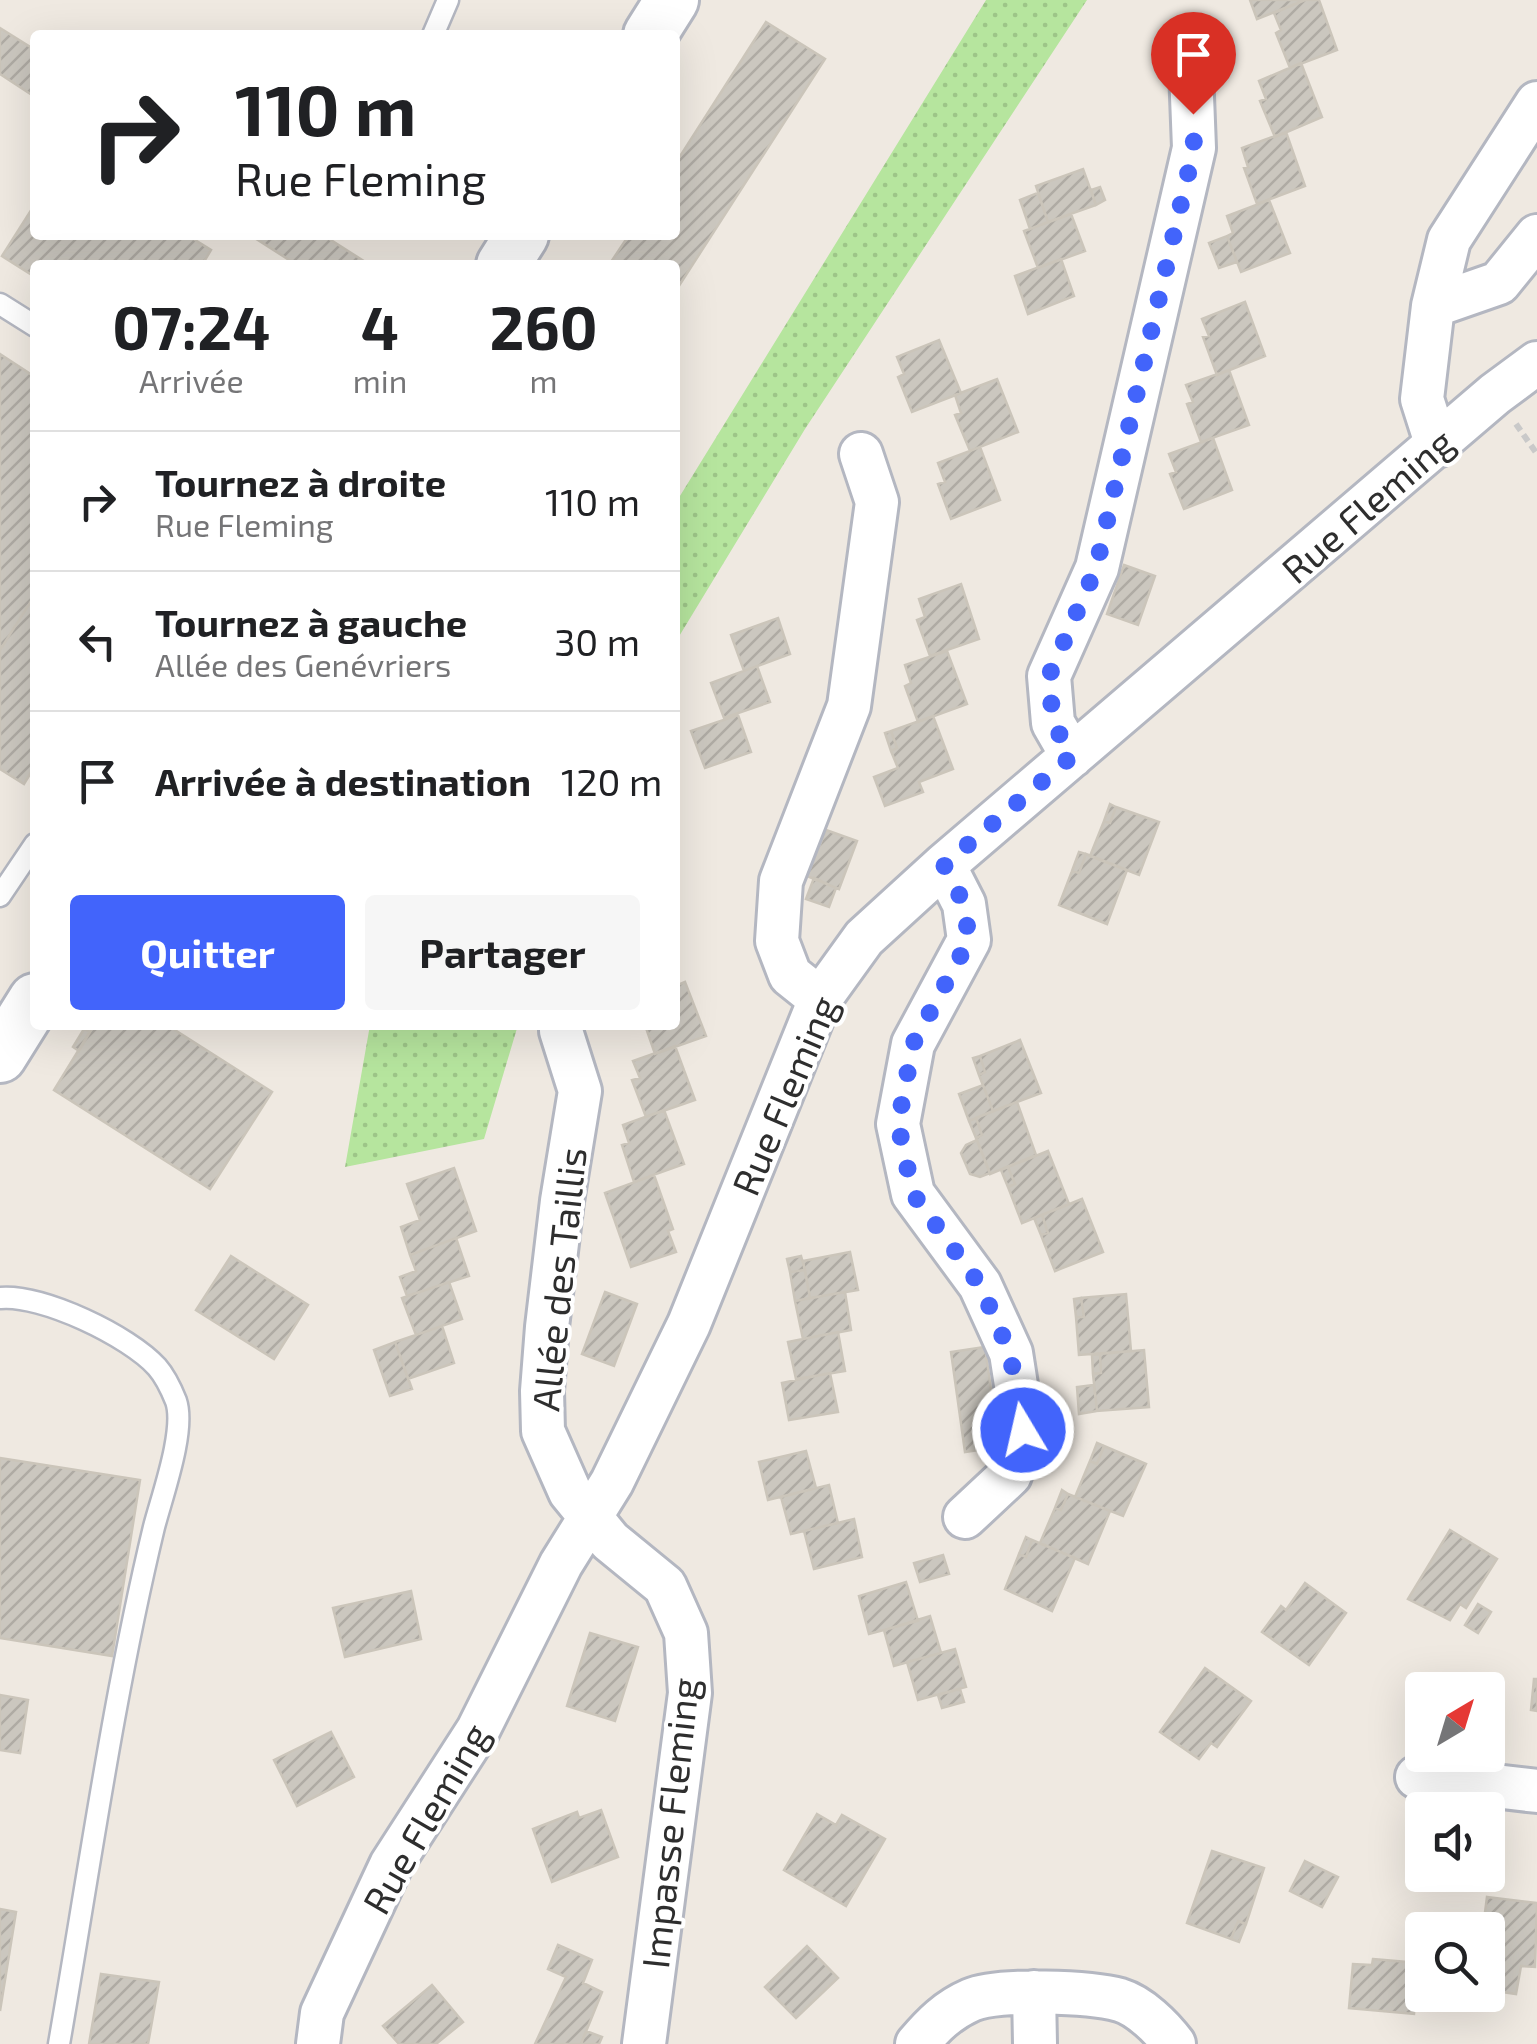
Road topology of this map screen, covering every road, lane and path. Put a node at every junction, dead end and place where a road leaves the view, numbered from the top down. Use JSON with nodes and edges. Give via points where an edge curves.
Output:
{"nodes":[{"id":1,"x":448,"y":0,"type":"edge"},
{"id":2,"x":672,"y":0,"type":"edge"},
{"id":3,"x":435,"y":30,"type":"edge"},
{"id":4,"x":653,"y":30,"type":"edge"},
{"id":5,"x":1190,"y":44,"type":"dead end"},
{"id":6,"x":1537,"y":103,"type":"edge"},
{"id":7,"x":1537,"y":236,"type":"edge"},
{"id":8,"x":0,"y":304,"type":"edge"},
{"id":9,"x":1433,"y":306,"type":"junction"},
{"id":10,"x":30,"y":323,"type":"edge"},
{"id":11,"x":1537,"y":363,"type":"edge"},
{"id":12,"x":1510,"y":415,"type":"dead end"},
{"id":13,"x":1437,"y":446,"type":"junction"},
{"id":14,"x":861,"y":454,"type":"dead end"},
{"id":15,"x":1537,"y":454,"type":"edge"},
{"id":16,"x":1072,"y":756,"type":"junction"},
{"id":17,"x":30,"y":851,"type":"edge"},
{"id":18,"x":944,"y":865,"type":"junction"},
{"id":19,"x":0,"y":896,"type":"edge"},
{"id":20,"x":820,"y":998,"type":"junction"},
{"id":21,"x":30,"y":1008,"type":"edge"},
{"id":22,"x":561,"y":1031,"type":"dead end"},
{"id":23,"x":0,"y":1056,"type":"edge"},
{"id":24,"x":0,"y":1298,"type":"edge"},
{"id":25,"x":965,"y":1516,"type":"dead end"},
{"id":26,"x":590,"y":1519,"type":"junction"},
{"id":27,"x":1417,"y":1777,"type":"dead end"},
{"id":28,"x":1537,"y":1791,"type":"edge"},
{"id":29,"x":1034,"y":1992,"type":"junction"},
{"id":30,"x":59,"y":2044,"type":"edge"},
{"id":31,"x":318,"y":2044,"type":"edge"},
{"id":32,"x":644,"y":2044,"type":"edge"},
{"id":33,"x":917,"y":2044,"type":"edge"},
{"id":34,"x":1035,"y":2044,"type":"edge"},
{"id":35,"x":1174,"y":2044,"type":"edge"}],
"edges":[{"from":1,"to":3,"type":"lane"},
{"from":2,"to":4,"type":"street"},
{"from":5,"to":16,"type":"street","via":[[1194,148],[1096,568],[1049,676],[1053,723]]},
{"from":6,"to":9,"type":"street","via":[[1449,240]]},
{"from":7,"to":9,"type":"street","via":[[1500,283]]},
{"from":8,"to":10,"type":"lane"},
{"from":9,"to":13,"type":"street","via":[[1422,399]]},
{"from":11,"to":13,"type":"street","name":"Rue Fleming"},
{"from":12,"to":15,"type":"path"},
{"from":13,"to":16,"type":"street","name":"Rue Fleming"},
{"from":14,"to":20,"type":"street","via":[[878,502],[849,706],[781,882],[777,941],[790,974]]},
{"from":16,"to":18,"type":"street","name":"Rue Fleming"},
{"from":17,"to":19,"type":"lane"},
{"from":18,"to":20,"type":"street","name":"Rue Fleming","via":[[864,938]]},
{"from":18,"to":25,"type":"street","via":[[964,904],[969,940],[913,1044],[898,1124],[913,1194],[980,1285],[1010,1353],[1023,1430],[1010,1475]]},
{"from":20,"to":26,"type":"street","name":"Rue Fleming","via":[[688,1324]]},
{"from":21,"to":23,"type":"street"},
{"from":22,"to":26,"type":"street","name":"Allée des Taillis","via":[[580,1091],[547,1327],[543,1432]]},
{"from":24,"to":30,"type":"lane","via":[[65,1312],[124,1342],[158,1368],[177,1403],[176,1438],[142,1578]]},
{"from":26,"to":31,"type":"street","name":"Rue Fleming","via":[[478,1730],[390,1865],[322,2012]]},
{"from":26,"to":32,"type":"street","name":"Impasse Fleming","via":[[665,1586],[686,1634],[690,1693]]},
{"from":27,"to":28,"type":"street"},
{"from":29,"to":33,"type":"street","via":[[974,1998],[937,2020]]},
{"from":29,"to":34,"type":"street"},
{"from":29,"to":35,"type":"street","via":[[1122,2000]]}]}
